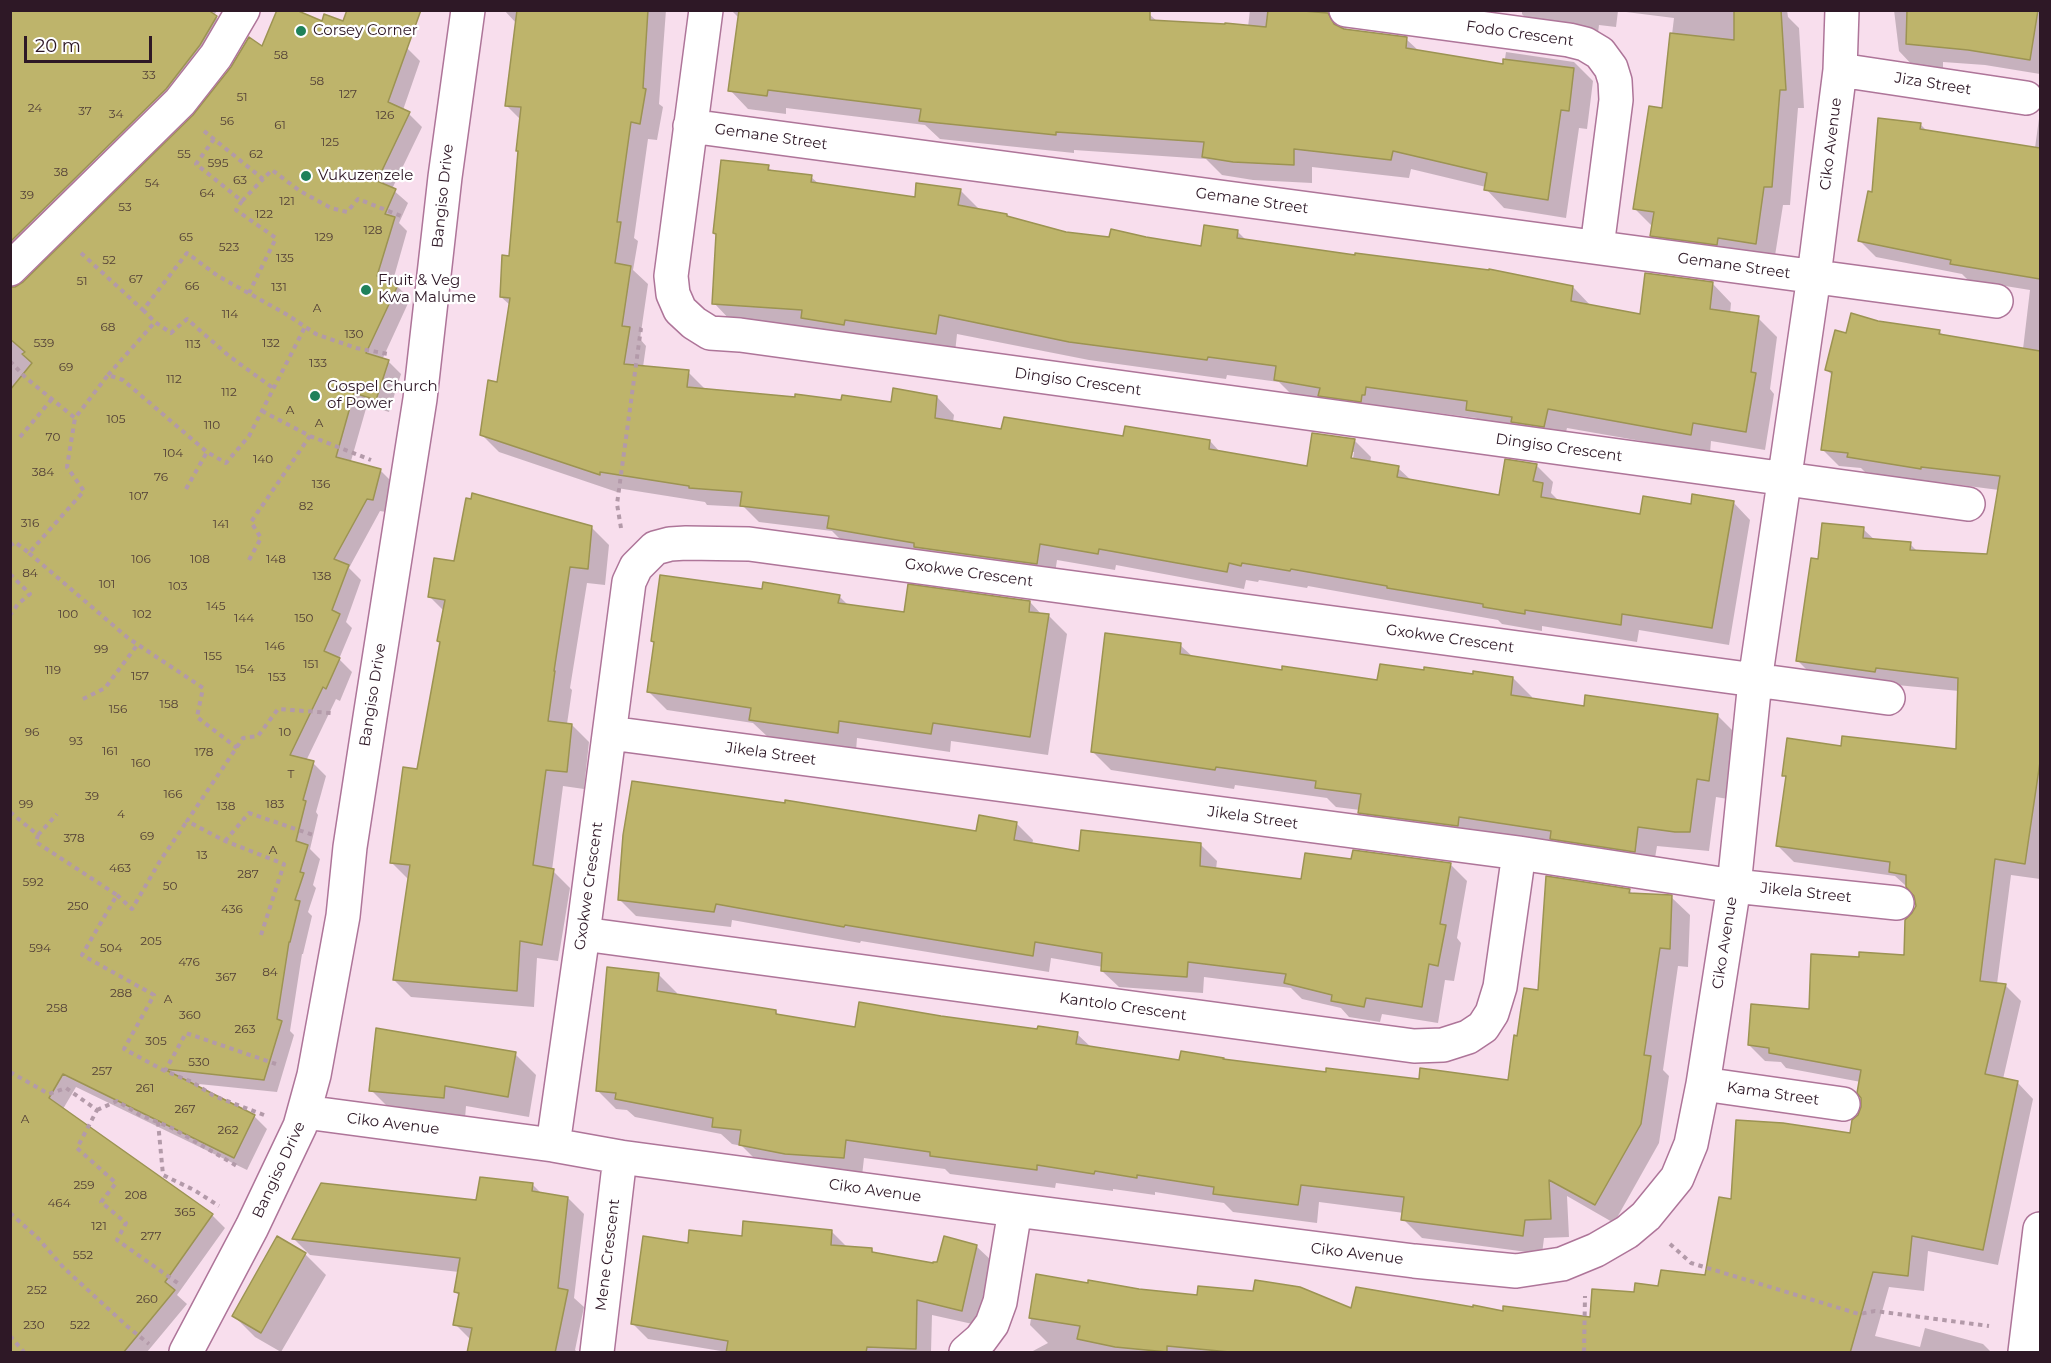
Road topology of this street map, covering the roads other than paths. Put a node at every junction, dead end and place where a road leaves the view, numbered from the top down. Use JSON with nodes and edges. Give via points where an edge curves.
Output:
{"nodes":[{"id":1,"x":243,"y":10,"type":"edge"},
{"id":2,"x":468,"y":10,"type":"edge"},
{"id":3,"x":706,"y":10,"type":"edge"},
{"id":4,"x":1346,"y":10,"type":"edge"},
{"id":5,"x":1842,"y":10,"type":"edge"},
{"id":6,"x":1840,"y":70,"type":"junction"},
{"id":7,"x":2026,"y":98,"type":"dead end"},
{"id":8,"x":690,"y":126,"type":"junction"},
{"id":9,"x":1597,"y":248,"type":"junction"},
{"id":10,"x":10,"y":269,"type":"edge"},
{"id":11,"x":1814,"y":276,"type":"junction"},
{"id":12,"x":1995,"y":301,"type":"dead end"},
{"id":13,"x":1783,"y":480,"type":"junction"},
{"id":14,"x":1968,"y":504,"type":"dead end"},
{"id":15,"x":1755,"y":681,"type":"junction"},
{"id":16,"x":1888,"y":698,"type":"dead end"},
{"id":17,"x":610,"y":733,"type":"junction"},
{"id":18,"x":1520,"y":854,"type":"junction"},
{"id":19,"x":1734,"y":886,"type":"junction"},
{"id":20,"x":1897,"y":903,"type":"dead end"},
{"id":21,"x":583,"y":934,"type":"junction"},
{"id":22,"x":1703,"y":1084,"type":"junction"},
{"id":23,"x":1843,"y":1104,"type":"dead end"},
{"id":24,"x":302,"y":1119,"type":"junction"},
{"id":25,"x":553,"y":1145,"type":"junction"},
{"id":26,"x":620,"y":1157,"type":"junction"},
{"id":27,"x":1015,"y":1210,"type":"junction"},
{"id":28,"x":2040,"y":1229,"type":"edge"},
{"id":29,"x":2030,"y":1351,"type":"edge"},
{"id":30,"x":186,"y":1353,"type":"edge"},
{"id":31,"x":597,"y":1353,"type":"edge"},
{"id":32,"x":966,"y":1353,"type":"edge"}],
"edges":[{"from":1,"to":10,"type":"street","via":[[216,56],[180,102]]},
{"from":2,"to":24,"type":"street","name":"Bangiso Drive","via":[[444,177],[420,399],[369,717],[343,916],[314,1075]]},
{"from":3,"to":8,"type":"street"},
{"from":4,"to":9,"type":"street","name":"Fodo Crescent","via":[[1569,40],[1585,44],[1599,54],[1611,68],[1616,100]]},
{"from":5,"to":6,"type":"street","name":"Ciko Avenue"},
{"from":6,"to":7,"type":"street","name":"Jiza Street"},
{"from":6,"to":11,"type":"street","name":"Ciko Avenue"},
{"from":8,"to":9,"type":"street","name":"Gemane Street"},
{"from":8,"to":13,"type":"street","name":"Dingiso Crescent","via":[[671,276],[680,310],[710,333]]},
{"from":9,"to":11,"type":"street","name":"Gemane Street"},
{"from":11,"to":12,"type":"street"},
{"from":11,"to":13,"type":"street","name":"Ciko Avenue"},
{"from":13,"to":14,"type":"street"},
{"from":13,"to":15,"type":"street","name":"Ciko Avenue"},
{"from":15,"to":16,"type":"street","name":"Gxokwe Crescent"},
{"from":15,"to":17,"type":"street","name":"Gxokwe Crescent","via":[[749,544],[686,543],[655,548],[636,567],[629,582]]},
{"from":15,"to":19,"type":"street","name":"Ciko Avenue"},
{"from":17,"to":18,"type":"street","name":"Jikela Street"},
{"from":17,"to":21,"type":"street","name":"Gxokwe Crescent"},
{"from":18,"to":19,"type":"street","name":"Jikela Street"},
{"from":18,"to":21,"type":"street","name":"Kantolo Crescent","via":[[1500,987],[1492,1013],[1483,1027],[1468,1037],[1443,1045],[1413,1047]]},
{"from":19,"to":20,"type":"street","name":"Jikela Street"},
{"from":19,"to":22,"type":"street","name":"Ciko Avenue"},
{"from":21,"to":25,"type":"street","name":"Gxokwe Crescent"},
{"from":22,"to":23,"type":"street","name":"Kama Street"},
{"from":22,"to":27,"type":"street","name":"Ciko Avenue","via":[[1691,1144],[1677,1178],[1646,1216],[1627,1232],[1562,1264],[1516,1271],[1414,1261]]},
{"from":24,"to":25,"type":"street","name":"Ciko Avenue"},
{"from":24,"to":30,"type":"street","name":"Bangiso Drive","via":[[252,1227]]},
{"from":25,"to":26,"type":"street","name":"Ciko Avenue"},
{"from":26,"to":27,"type":"street","name":"Ciko Avenue"},
{"from":26,"to":31,"type":"street","name":"Mene Crescent"},
{"from":27,"to":32,"type":"street","via":[[996,1313],[981,1340]]},
{"from":28,"to":29,"type":"street"}]}
